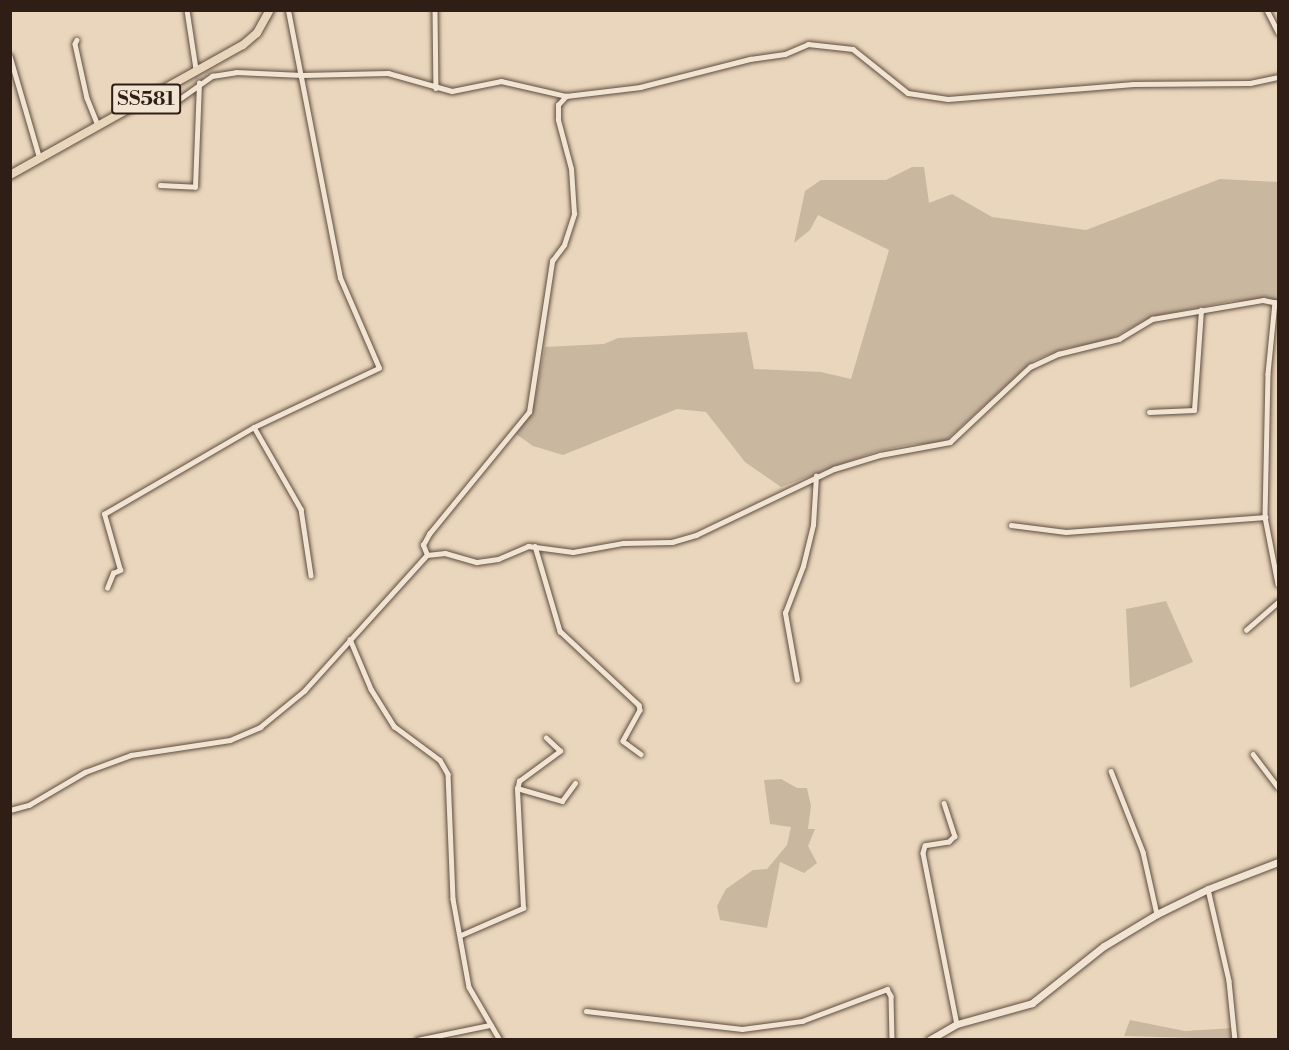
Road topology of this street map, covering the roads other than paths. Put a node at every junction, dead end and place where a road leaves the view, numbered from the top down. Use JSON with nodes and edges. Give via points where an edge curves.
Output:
{"nodes":[{"id":1,"x":187,"y":10,"type":"edge"},
{"id":2,"x":270,"y":10,"type":"edge"},
{"id":3,"x":288,"y":10,"type":"edge"},
{"id":4,"x":435,"y":10,"type":"edge"},
{"id":5,"x":1267,"y":10,"type":"edge"},
{"id":6,"x":1278,"y":32,"type":"edge"},
{"id":7,"x":77,"y":40,"type":"dead end"},
{"id":8,"x":10,"y":56,"type":"edge"},
{"id":9,"x":196,"y":69,"type":"junction"},
{"id":10,"x":302,"y":75,"type":"junction"},
{"id":11,"x":1278,"y":77,"type":"edge"},
{"id":12,"x":199,"y":83,"type":"junction"},
{"id":13,"x":436,"y":88,"type":"junction"},
{"id":14,"x":566,"y":96,"type":"junction"},
{"id":15,"x":148,"y":98,"type":"junction"},
{"id":16,"x":98,"y":125,"type":"junction"},
{"id":17,"x":40,"y":159,"type":"junction"},
{"id":18,"x":10,"y":175,"type":"edge"},
{"id":19,"x":160,"y":185,"type":"dead end"},
{"id":20,"x":1277,"y":303,"type":"edge"},
{"id":21,"x":1201,"y":310,"type":"junction"},
{"id":22,"x":1149,"y":412,"type":"dead end"},
{"id":23,"x":254,"y":427,"type":"junction"},
{"id":24,"x":816,"y":476,"type":"junction"},
{"id":25,"x":1265,"y":517,"type":"junction"},
{"id":26,"x":1011,"y":525,"type":"dead end"},
{"id":27,"x":535,"y":546,"type":"junction"},
{"id":28,"x":427,"y":555,"type":"junction"},
{"id":29,"x":311,"y":575,"type":"dead end"},
{"id":30,"x":1278,"y":584,"type":"edge"},
{"id":31,"x":107,"y":588,"type":"dead end"},
{"id":32,"x":1278,"y":602,"type":"edge"},
{"id":33,"x":1246,"y":630,"type":"dead end"},
{"id":34,"x":350,"y":639,"type":"junction"},
{"id":35,"x":797,"y":680,"type":"dead end"},
{"id":36,"x":546,"y":738,"type":"dead end"},
{"id":37,"x":641,"y":754,"type":"dead end"},
{"id":38,"x":1252,"y":754,"type":"dead end"},
{"id":39,"x":1111,"y":771,"type":"dead end"},
{"id":40,"x":575,"y":783,"type":"dead end"},
{"id":41,"x":518,"y":786,"type":"junction"},
{"id":42,"x":1278,"y":787,"type":"edge"},
{"id":43,"x":944,"y":803,"type":"dead end"},
{"id":44,"x":10,"y":810,"type":"edge"},
{"id":45,"x":1278,"y":862,"type":"edge"},
{"id":46,"x":1208,"y":889,"type":"junction"},
{"id":47,"x":1157,"y":914,"type":"junction"},
{"id":48,"x":461,"y":935,"type":"junction"},
{"id":49,"x":586,"y":1011,"type":"dead end"},
{"id":50,"x":957,"y":1024,"type":"junction"},
{"id":51,"x":490,"y":1025,"type":"junction"},
{"id":52,"x":417,"y":1040,"type":"edge"},
{"id":53,"x":500,"y":1040,"type":"edge"},
{"id":54,"x":892,"y":1040,"type":"edge"},
{"id":55,"x":929,"y":1040,"type":"edge"},
{"id":56,"x":1235,"y":1040,"type":"edge"}],
"edges":[{"from":1,"to":9,"type":"street"},
{"from":2,"to":9,"type":"main road","number":"SS581","via":[[257,33]]},
{"from":3,"to":10,"type":"street"},
{"from":4,"to":13,"type":"street"},
{"from":5,"to":6,"type":"street"},
{"from":7,"to":16,"type":"street","via":[[87,98]]},
{"from":8,"to":17,"type":"street"},
{"from":9,"to":15,"type":"main road","number":"SS581"},
{"from":10,"to":12,"type":"street","via":[[226,72]]},
{"from":10,"to":13,"type":"street","via":[[388,73]]},
{"from":10,"to":23,"type":"street","via":[[340,278],[379,368]]},
{"from":11,"to":14,"type":"street","via":[[1250,83],[1133,84],[948,99],[908,93],[853,49],[808,44],[785,54],[640,87]]},
{"from":12,"to":15,"type":"street","via":[[178,100]]},
{"from":12,"to":19,"type":"street","via":[[195,187]]},
{"from":13,"to":14,"type":"street","via":[[457,91],[500,81]]},
{"from":14,"to":28,"type":"street","via":[[558,105],[558,120],[571,169],[574,214],[564,244],[552,261],[529,412],[429,534],[423,545]]},
{"from":15,"to":16,"type":"main road","number":"SS581"},
{"from":16,"to":17,"type":"main road","number":"SS581"},
{"from":17,"to":18,"type":"main road","number":"SS581"},
{"from":20,"to":21,"type":"street","via":[[1263,300]]},
{"from":20,"to":25,"type":"street","via":[[1268,374]]},
{"from":21,"to":22,"type":"street","via":[[1194,410]]},
{"from":21,"to":24,"type":"street","via":[[1152,319],[1119,339],[1058,354],[1030,367],[950,442],[880,455]]},
{"from":23,"to":29,"type":"street","via":[[301,509]]},
{"from":23,"to":31,"type":"street","via":[[104,514],[120,570],[113,573]]},
{"from":24,"to":27,"type":"street","via":[[696,535],[672,542],[623,543],[573,552]]},
{"from":24,"to":35,"type":"street","via":[[813,525],[785,613]]},
{"from":25,"to":26,"type":"street","via":[[1077,532]]},
{"from":25,"to":30,"type":"street"},
{"from":27,"to":28,"type":"street","via":[[477,562],[446,553]]},
{"from":27,"to":37,"type":"street","via":[[560,631],[639,705],[623,741]]},
{"from":28,"to":34,"type":"street"},
{"from":32,"to":33,"type":"street"},
{"from":34,"to":44,"type":"street","via":[[304,691],[260,727],[230,740],[131,755],[85,772],[29,805]]},
{"from":34,"to":48,"type":"street","via":[[371,689],[394,726],[440,760],[448,774],[453,899]]},
{"from":36,"to":41,"type":"street","via":[[560,751],[519,781]]},
{"from":38,"to":42,"type":"street"},
{"from":39,"to":47,"type":"street","via":[[1143,852]]},
{"from":40,"to":41,"type":"street","via":[[568,797],[561,801]]},
{"from":41,"to":48,"type":"street","via":[[523,909]]},
{"from":43,"to":50,"type":"street","via":[[955,836],[949,842],[926,846],[923,853]]},
{"from":45,"to":46,"type":"main road"},
{"from":46,"to":47,"type":"main road"},
{"from":46,"to":56,"type":"street","via":[[1229,981]]},
{"from":47,"to":50,"type":"main road","via":[[1104,946],[1032,1003]]},
{"from":48,"to":51,"type":"street","via":[[469,987]]},
{"from":49,"to":54,"type":"street","via":[[742,1029],[802,1021],[887,989],[891,996]]},
{"from":50,"to":55,"type":"main road"},
{"from":51,"to":52,"type":"street"},
{"from":51,"to":53,"type":"street"}]}
